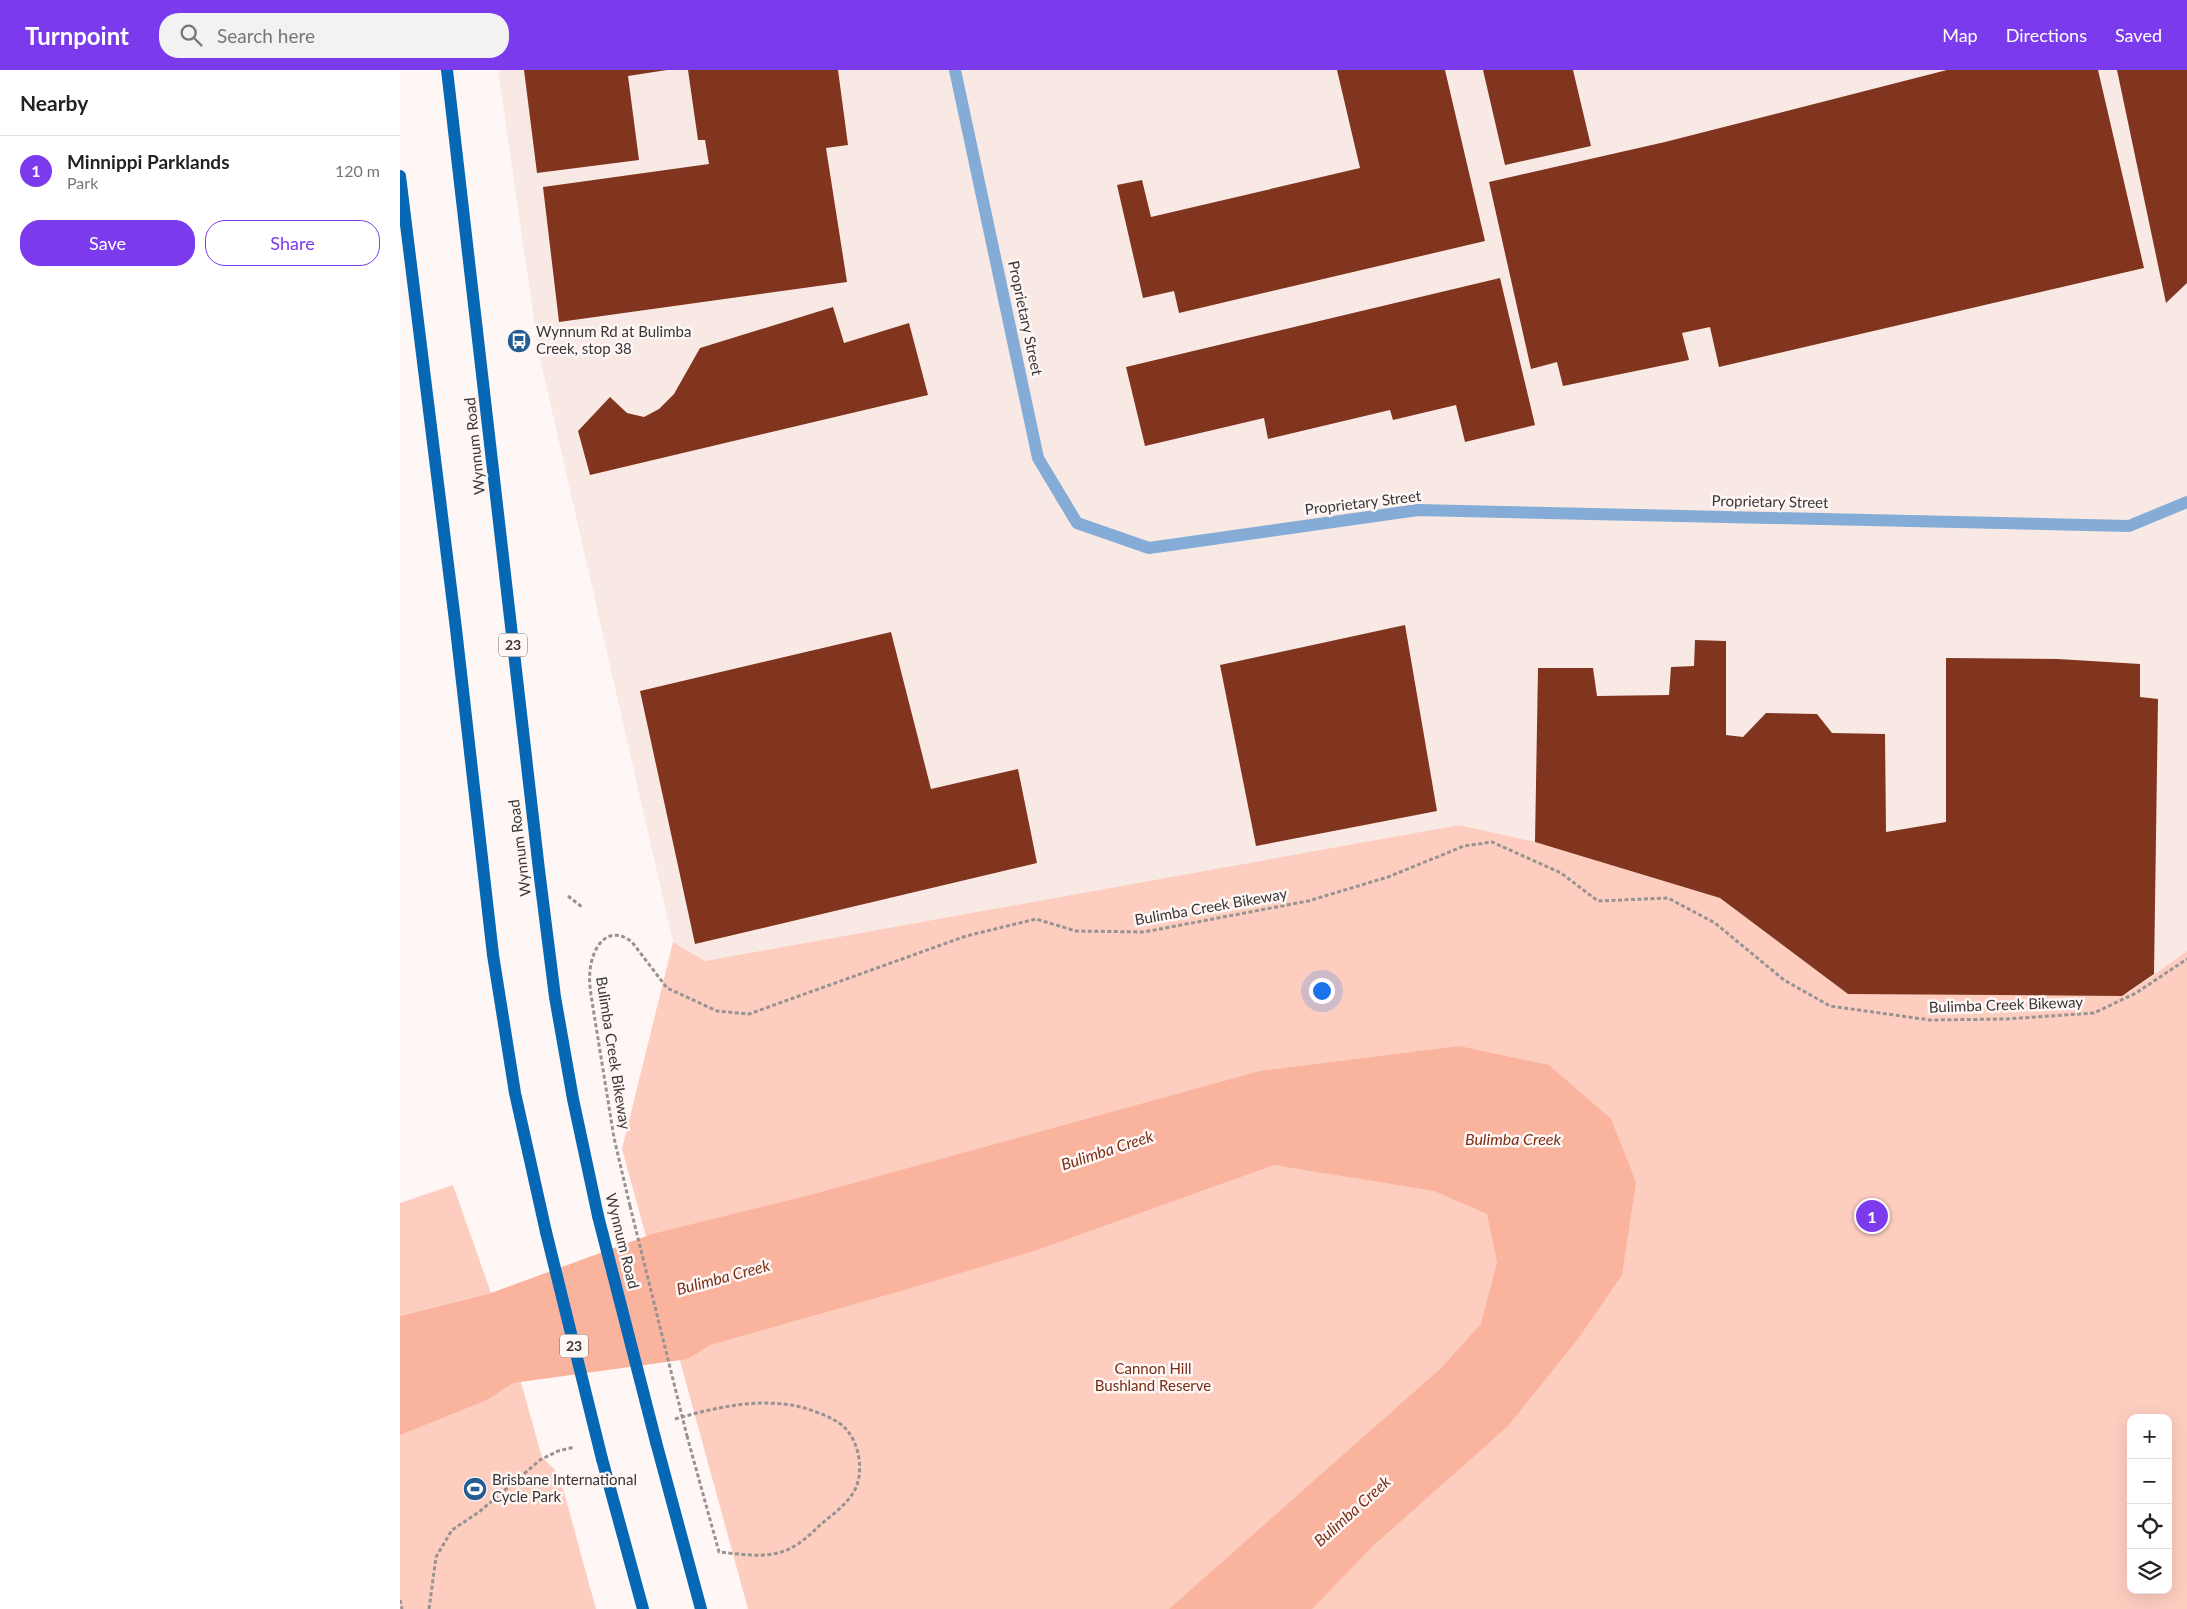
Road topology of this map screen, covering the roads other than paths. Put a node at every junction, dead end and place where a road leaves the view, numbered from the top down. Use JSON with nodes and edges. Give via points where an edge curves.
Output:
{"nodes":[{"id":1,"x":447,"y":70,"type":"edge"},
{"id":2,"x":955,"y":70,"type":"edge"},
{"id":3,"x":400,"y":176,"type":"edge"},
{"id":4,"x":2187,"y":502,"type":"edge"},
{"id":5,"x":643,"y":1609,"type":"edge"},
{"id":6,"x":701,"y":1609,"type":"edge"}],
"edges":[{"from":1,"to":6,"type":"main road","name":"Wynnum Road","number":"23","bridge":true,"via":[[553,978],[573,1099],[598,1216]]},
{"from":2,"to":4,"type":"street","name":"Proprietary Street","via":[[1038,458],[1077,523],[1149,548],[1418,510],[2129,526]]},
{"from":3,"to":5,"type":"main road","number":"23","bridge":true,"via":[[493,955],[515,1093],[602,1459]]}]}
